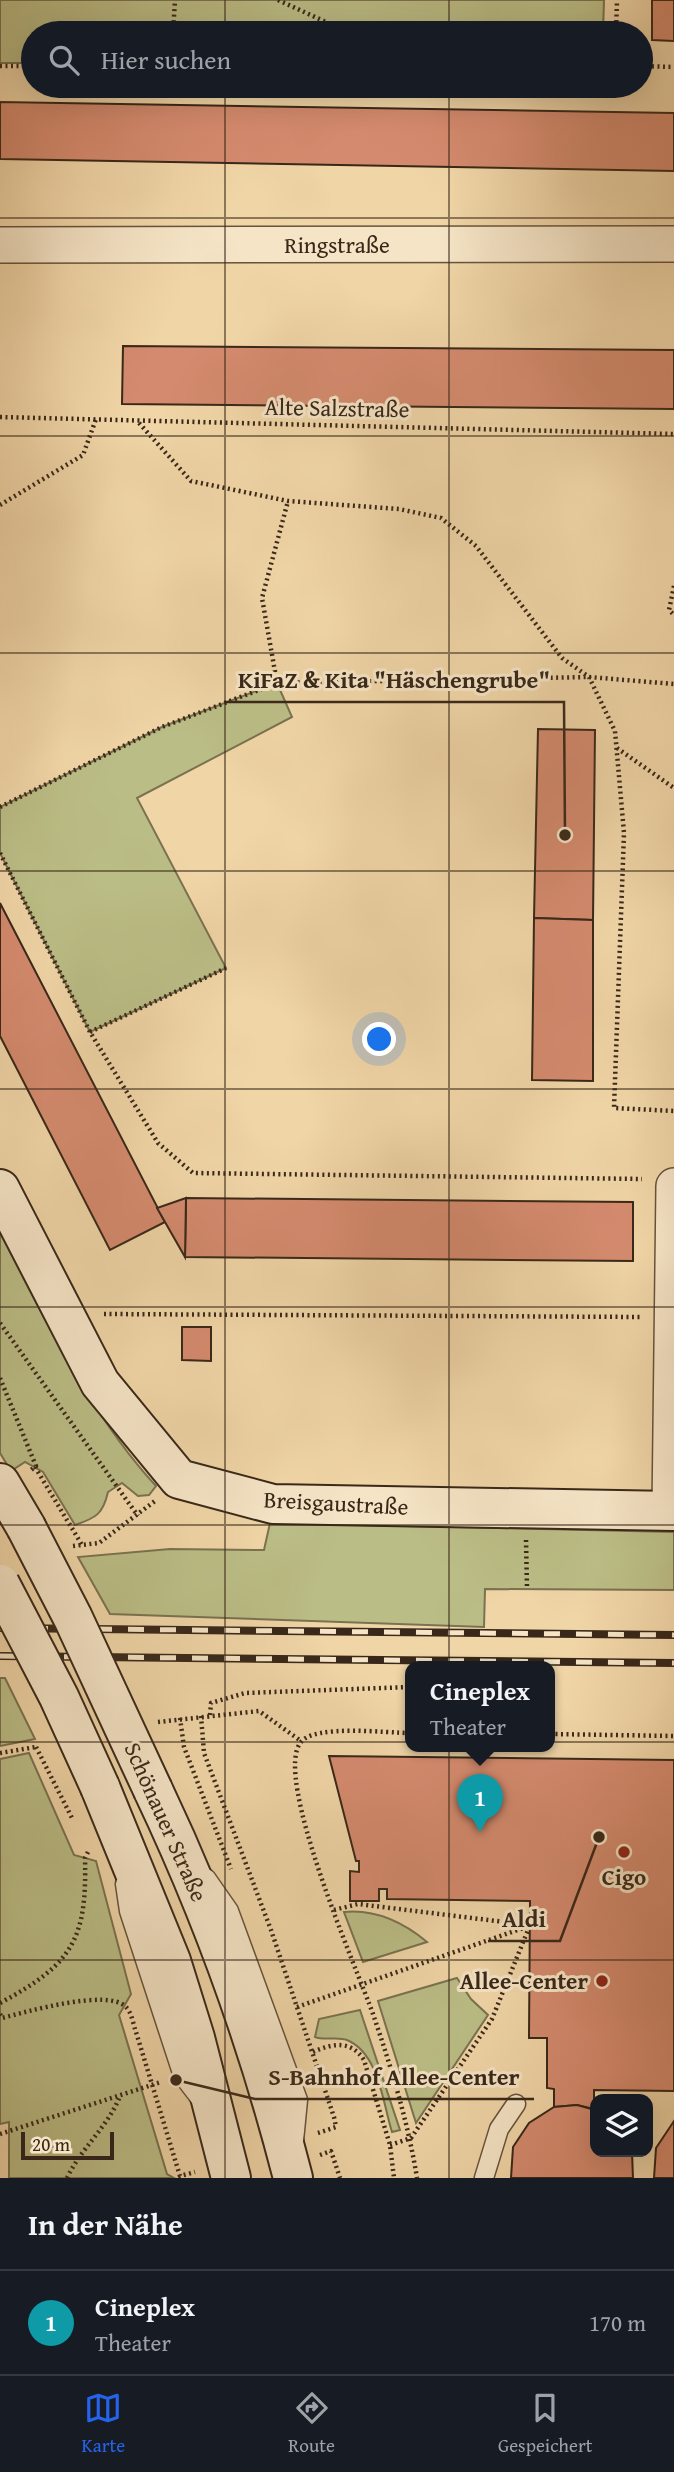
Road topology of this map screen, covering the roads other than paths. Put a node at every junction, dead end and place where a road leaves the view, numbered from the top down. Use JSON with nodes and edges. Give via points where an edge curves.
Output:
{"nodes":[{"id":1,"x":674,"y":244,"type":"edge"},
{"id":2,"x":0,"y":245,"type":"edge"},
{"id":3,"x":660,"y":1183,"type":"edge"},
{"id":4,"x":0,"y":1188,"type":"edge"},
{"id":5,"x":672,"y":1318,"type":"edge"},
{"id":6,"x":11,"y":1480,"type":"edge"},
{"id":7,"x":672,"y":1511,"type":"edge"},
{"id":8,"x":0,"y":1584,"type":"edge"},
{"id":9,"x":516,"y":2104,"type":"dead end"},
{"id":10,"x":301,"y":2169,"type":"edge"},
{"id":11,"x":215,"y":2175,"type":"edge"},
{"id":12,"x":484,"y":2178,"type":"edge"}],
"edges":[{"from":1,"to":2,"type":"street","name":"Ringstraße"},
{"from":3,"to":5,"type":"street","name":"Breisgaustraße"},
{"from":4,"to":7,"type":"main road","name":"Breisgaustraße","via":[[100,1383],[179,1479],[273,1504]]},
{"from":5,"to":7,"type":"street","name":"Breisgaustraße"},
{"from":6,"to":10,"type":"main road","name":"Schönauer Straße","bridge":true,"via":[[26,1527],[184,1856]]},
{"from":8,"to":11,"type":"main road","name":"Schönauer Straße","bridge":true,"via":[[100,1787],[171,1961],[217,2121]]},
{"from":9,"to":12,"type":"lane","via":[[499,2129]]}]}
